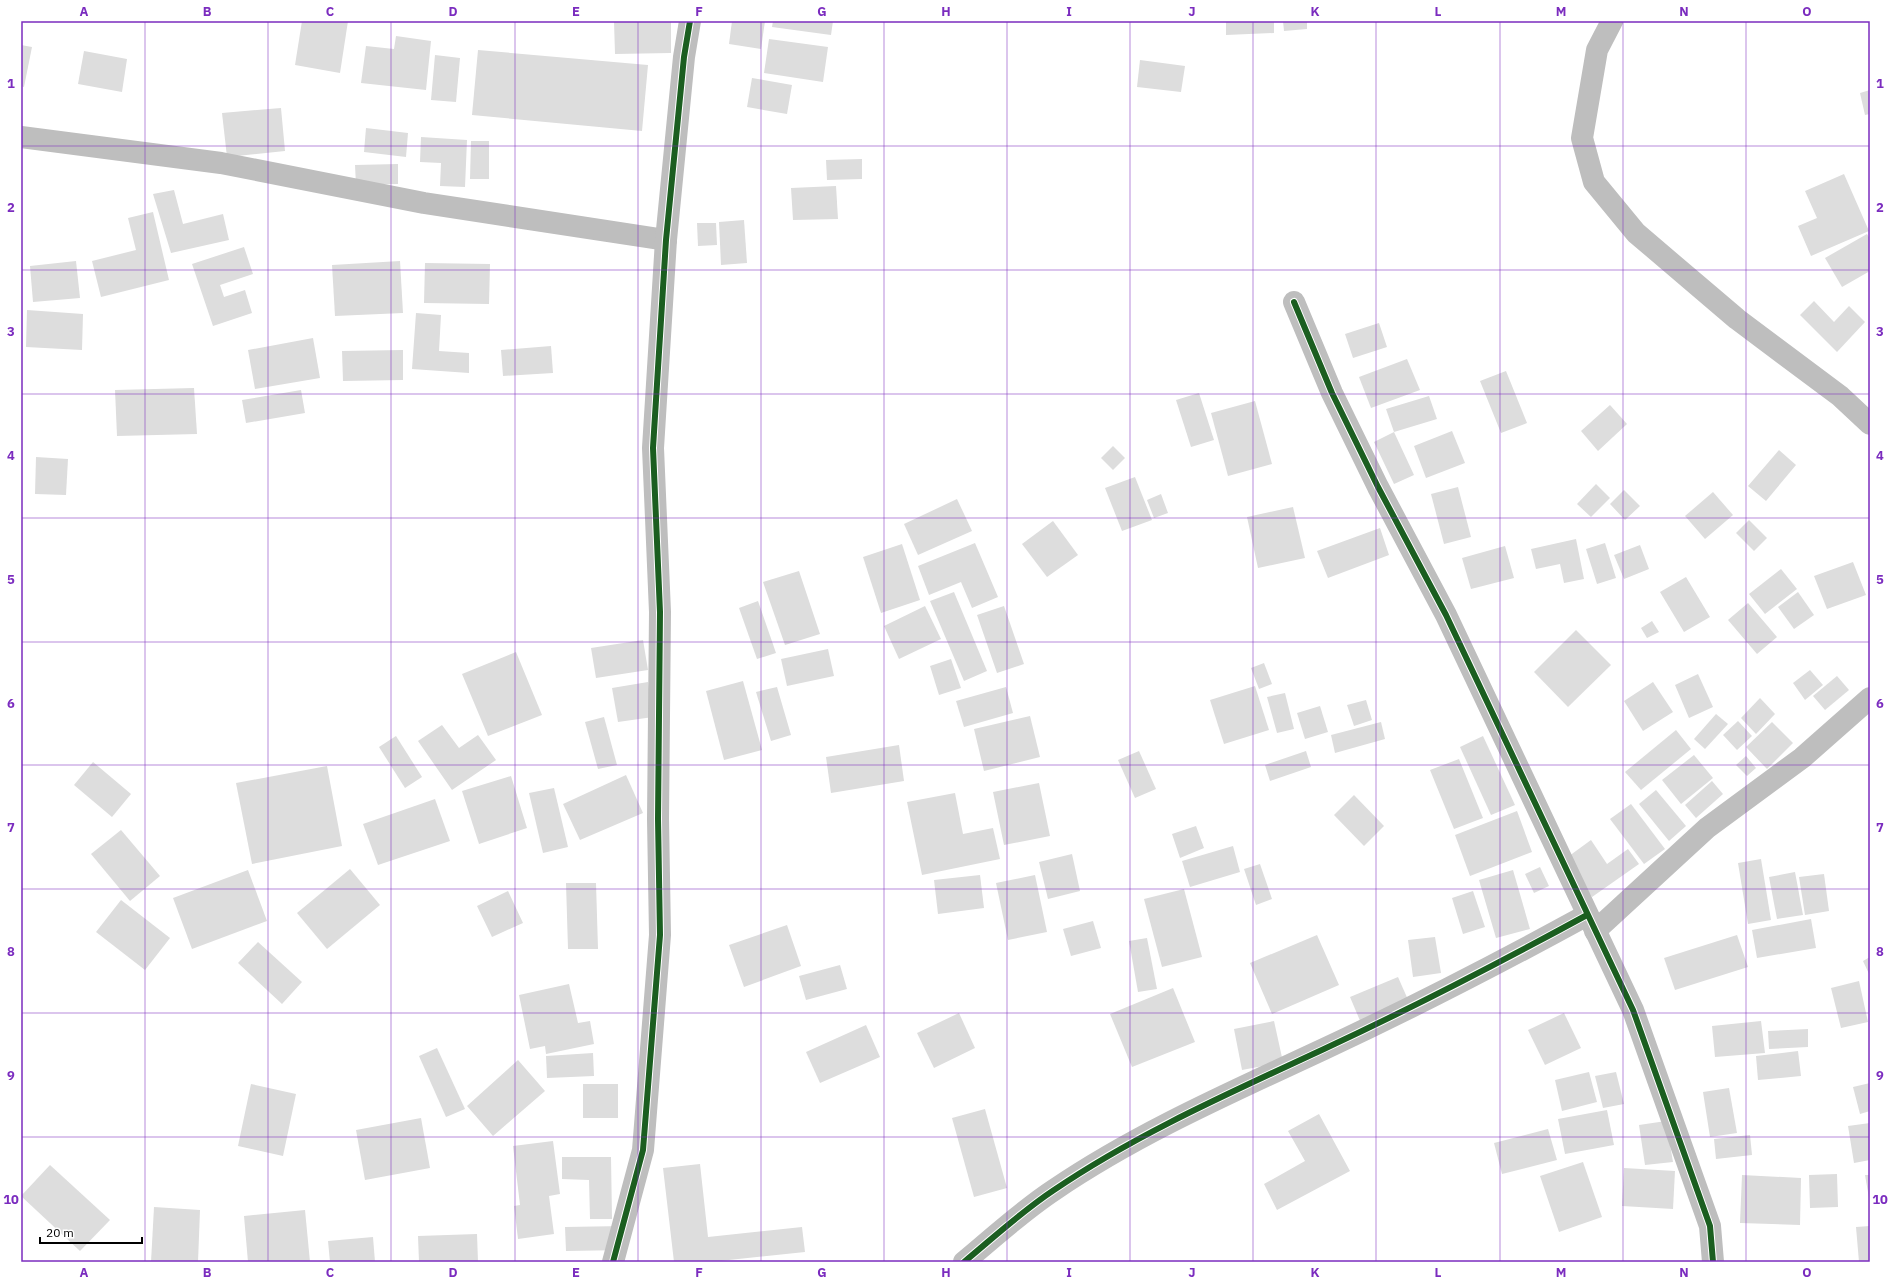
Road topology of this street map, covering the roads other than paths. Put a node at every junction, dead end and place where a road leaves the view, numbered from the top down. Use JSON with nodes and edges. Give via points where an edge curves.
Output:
{"nodes":[{"id":1,"x":690,"y":21,"type":"edge"},
{"id":2,"x":1612,"y":21,"type":"edge"},
{"id":3,"x":21,"y":137,"type":"edge"},
{"id":4,"x":666,"y":240,"type":"junction"},
{"id":5,"x":1294,"y":302,"type":"dead end"},
{"id":6,"x":1870,"y":424,"type":"edge"},
{"id":7,"x":1870,"y":698,"type":"edge"},
{"id":8,"x":1591,"y":923,"type":"junction"},
{"id":9,"x":613,"y":1262,"type":"edge"},
{"id":10,"x":964,"y":1262,"type":"edge"},
{"id":11,"x":1713,"y":1262,"type":"edge"}],
"edges":[{"from":1,"to":4,"type":"street","via":[[684,57]]},
{"from":2,"to":6,"type":"street","via":[[1597,50],[1582,138],[1594,182],[1636,233],[1738,319],[1840,396]]},
{"from":3,"to":4,"type":"street","via":[[221,162],[424,204]]},
{"from":4,"to":9,"type":"street","via":[[653,448],[660,612],[660,935],[642,1150]]},
{"from":5,"to":8,"type":"street","via":[[1332,393],[1446,616]]},
{"from":7,"to":8,"type":"street","via":[[1802,758],[1707,828]]},
{"from":8,"to":10,"type":"street","via":[[1212,1101],[1120,1149],[1052,1191]]},
{"from":8,"to":11,"type":"street","via":[[1633,1010],[1710,1226]]}]}
